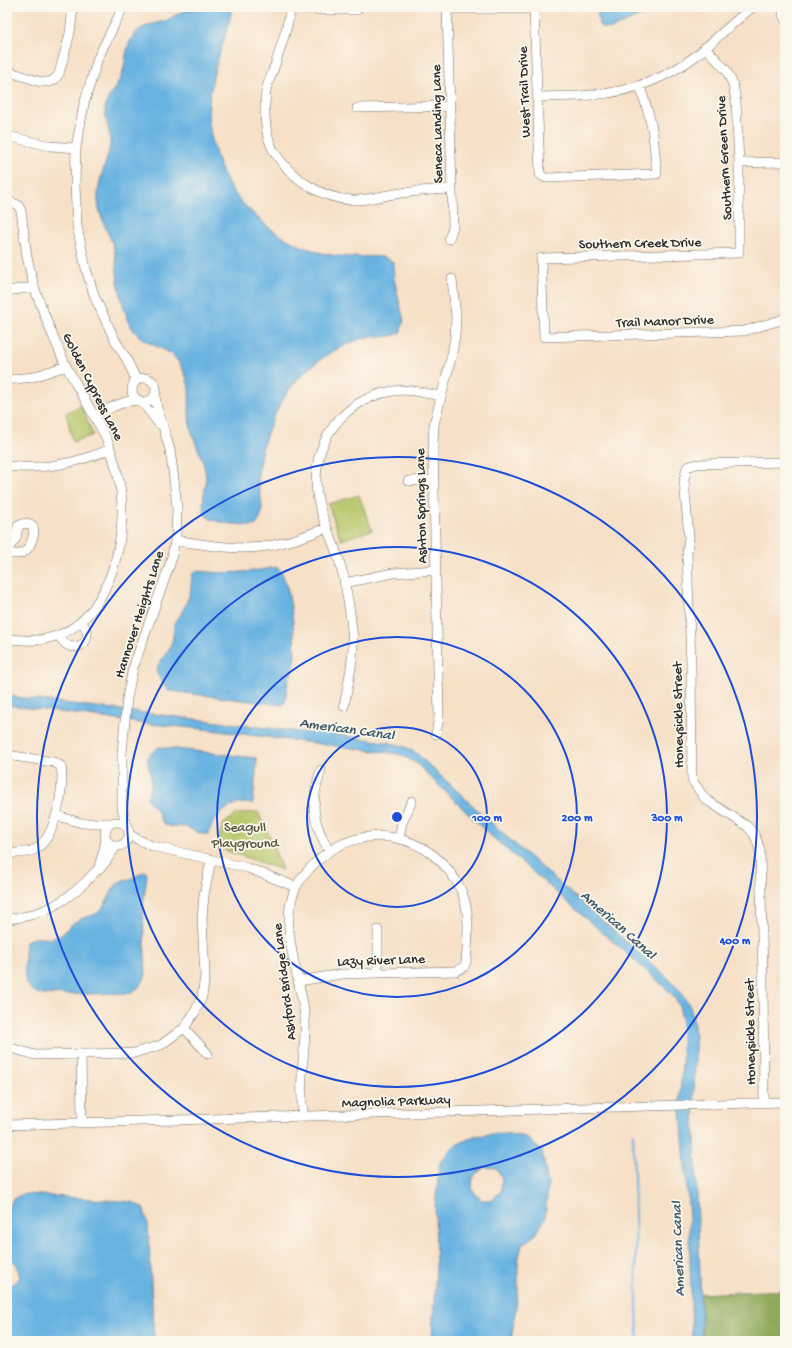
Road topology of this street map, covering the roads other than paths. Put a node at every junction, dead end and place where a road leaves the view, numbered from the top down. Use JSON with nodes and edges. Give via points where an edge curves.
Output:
{"nodes":[{"id":1,"x":73,"y":7,"type":"edge"},
{"id":2,"x":291,"y":7,"type":"edge"},
{"id":3,"x":753,"y":7,"type":"edge"},
{"id":4,"x":123,"y":8,"type":"edge"},
{"id":5,"x":447,"y":8,"type":"edge"},
{"id":6,"x":535,"y":8,"type":"edge"},
{"id":7,"x":785,"y":9,"type":"edge"},
{"id":8,"x":358,"y":10,"type":"dead end"},
{"id":9,"x":785,"y":19,"type":"edge"},
{"id":10,"x":705,"y":47,"type":"junction"},
{"id":11,"x":7,"y":71,"type":"edge"},
{"id":12,"x":640,"y":86,"type":"junction"},
{"id":13,"x":537,"y":97,"type":"junction"},
{"id":14,"x":450,"y":106,"type":"junction"},
{"id":15,"x":357,"y":108,"type":"dead end"},
{"id":16,"x":7,"y":136,"type":"edge"},
{"id":17,"x":76,"y":148,"type":"junction"},
{"id":18,"x":785,"y":162,"type":"edge"},
{"id":19,"x":739,"y":163,"type":"junction"},
{"id":20,"x":452,"y":189,"type":"junction"},
{"id":21,"x":7,"y":200,"type":"edge"},
{"id":22,"x":449,"y":239,"type":"dead end"},
{"id":23,"x":739,"y":254,"type":"joint"},
{"id":24,"x":452,"y":279,"type":"dead end"},
{"id":25,"x":34,"y":287,"type":"junction"},
{"id":26,"x":7,"y":290,"type":"edge"},
{"id":27,"x":785,"y":317,"type":"edge"},
{"id":28,"x":544,"y":337,"type":"joint"},
{"id":29,"x":126,"y":358,"type":"junction"},
{"id":30,"x":66,"y":366,"type":"junction"},
{"id":31,"x":148,"y":378,"type":"junction"},
{"id":32,"x":7,"y":380,"type":"edge"},
{"id":33,"x":133,"y":385,"type":"junction"},
{"id":34,"x":155,"y":395,"type":"junction"},
{"id":35,"x":441,"y":396,"type":"junction"},
{"id":36,"x":140,"y":401,"type":"junction"},
{"id":37,"x":115,"y":405,"type":"junction"},
{"id":38,"x":94,"y":416,"type":"junction"},
{"id":39,"x":163,"y":430,"type":"junction"},
{"id":40,"x":110,"y":449,"type":"junction"},
{"id":41,"x":785,"y":462,"type":"edge"},
{"id":42,"x":7,"y":466,"type":"edge"},
{"id":43,"x":433,"y":480,"type":"junction"},
{"id":44,"x":408,"y":481,"type":"dead end"},
{"id":45,"x":326,"y":528,"type":"junction"},
{"id":46,"x":175,"y":540,"type":"junction"},
{"id":47,"x":435,"y":570,"type":"junction"},
{"id":48,"x":344,"y":583,"type":"junction"},
{"id":49,"x":82,"y":621,"type":"junction"},
{"id":50,"x":58,"y":635,"type":"junction"},
{"id":51,"x":7,"y":638,"type":"edge"},
{"id":52,"x":344,"y":706,"type":"dead end"},
{"id":53,"x":436,"y":734,"type":"dead end"},
{"id":54,"x":7,"y":755,"type":"edge"},
{"id":55,"x":321,"y":770,"type":"dead end"},
{"id":56,"x":412,"y":801,"type":"dead end"},
{"id":57,"x":122,"y":808,"type":"junction"},
{"id":58,"x":57,"y":816,"type":"junction"},
{"id":59,"x":82,"y":823,"type":"junction"},
{"id":60,"x":113,"y":823,"type":"junction"},
{"id":61,"x":128,"y":830,"type":"junction"},
{"id":62,"x":105,"y":838,"type":"junction"},
{"id":63,"x":399,"y":838,"type":"junction"},
{"id":64,"x":120,"y":846,"type":"junction"},
{"id":65,"x":152,"y":846,"type":"junction"},
{"id":66,"x":328,"y":851,"type":"junction"},
{"id":67,"x":7,"y":854,"type":"edge"},
{"id":68,"x":211,"y":860,"type":"junction"},
{"id":69,"x":97,"y":871,"type":"junction"},
{"id":70,"x":296,"y":887,"type":"junction"},
{"id":71,"x":7,"y":919,"type":"edge"},
{"id":72,"x":378,"y":930,"type":"dead end"},
{"id":73,"x":464,"y":968,"type":"joint"},
{"id":74,"x":378,"y":972,"type":"junction"},
{"id":75,"x":299,"y":981,"type":"junction"},
{"id":76,"x":184,"y":1028,"type":"junction"},
{"id":77,"x":7,"y":1045,"type":"edge"},
{"id":78,"x":81,"y":1054,"type":"junction"},
{"id":79,"x":208,"y":1054,"type":"dead end"},
{"id":80,"x":785,"y":1102,"type":"edge"},
{"id":81,"x":764,"y":1103,"type":"junction"},
{"id":82,"x":303,"y":1117,"type":"junction"},
{"id":83,"x":82,"y":1122,"type":"junction"},
{"id":84,"x":7,"y":1125,"type":"edge"}],
"edges":[{"from":1,"to":11,"type":"street","via":[[70,33],[59,74],[54,80],[41,82]]},
{"from":2,"to":8,"type":"street"},
{"from":2,"to":20,"type":"street","via":[[288,26],[267,89],[264,112],[274,152],[306,185],[340,199],[363,200]]},
{"from":3,"to":10,"type":"street"},
{"from":4,"to":17,"type":"street","name":"Hannover Heights Lane","via":[[94,70],[84,104]]},
{"from":5,"to":6,"type":"street"},
{"from":5,"to":14,"type":"street","name":"Seneca Landing Lane"},
{"from":6,"to":13,"type":"street","name":"West Trail Drive"},
{"from":7,"to":9,"type":"street"},
{"from":10,"to":12,"type":"street","via":[[676,68]]},
{"from":10,"to":19,"type":"street","name":"Southern Green Drive","via":[[726,70],[733,84]]},
{"from":12,"to":13,"type":"street","via":[[592,95]]},
{"from":12,"to":13,"type":"street","name":"West Trail Drive","via":[[653,134],[657,174],[546,178],[542,176]]},
{"from":14,"to":15,"type":"street"},
{"from":14,"to":20,"type":"street","name":"Seneca Landing Lane"},
{"from":16,"to":17,"type":"street","via":[[50,146]]},
{"from":17,"to":29,"type":"street","name":"Hannover Heights Lane","via":[[77,226],[86,269],[94,298]]},
{"from":18,"to":19,"type":"street"},
{"from":19,"to":23,"type":"street","name":"Southern Green Drive"},
{"from":20,"to":22,"type":"street","name":"Seneca Landing Lane","via":[[453,227]]},
{"from":21,"to":25,"type":"street","name":"Golden Cypress Lane","via":[[18,205],[21,211]]},
{"from":23,"to":28,"type":"street","name":"Southern Creek Drive","via":[[541,258]]},
{"from":24,"to":35,"type":"street","name":"Ashton Springs Lane","via":[[455,336]]},
{"from":25,"to":26,"type":"street"},
{"from":25,"to":30,"type":"street","name":"Golden Cypress Lane"},
{"from":27,"to":28,"type":"street","name":"Trail Manor Drive","via":[[744,331]]},
{"from":29,"to":31,"type":"street","name":"Hannover Heights Lane"},
{"from":29,"to":33,"type":"street","name":"Hannover Heights Lane","via":[[134,375]]},
{"from":30,"to":32,"type":"street","via":[[34,377]]},
{"from":30,"to":38,"type":"street","name":"Golden Cypress Lane"},
{"from":31,"to":33,"type":"street","via":[[140,378]]},
{"from":31,"to":34,"type":"street","name":"Hannover Heights Lane","via":[[156,387]]},
{"from":33,"to":36,"type":"street","name":"Hannover Heights Lane","via":[[133,394]]},
{"from":33,"to":37,"type":"street"},
{"from":34,"to":36,"type":"street","via":[[149,401]]},
{"from":34,"to":39,"type":"street","name":"Hannover Heights Lane"},
{"from":35,"to":43,"type":"street","name":"Ashton Springs Lane","via":[[434,424]]},
{"from":35,"to":45,"type":"street","via":[[419,391],[384,393],[365,399],[334,425],[324,441],[316,484]]},
{"from":36,"to":37,"type":"street","via":[[127,401]]},
{"from":36,"to":39,"type":"street","name":"Hannover Heights Lane"},
{"from":37,"to":38,"type":"street"},
{"from":38,"to":40,"type":"street","name":"Golden Cypress Lane"},
{"from":39,"to":46,"type":"street","name":"Hannover Heights Lane","via":[[170,450],[178,508]]},
{"from":40,"to":42,"type":"street","via":[[73,462],[34,467]]},
{"from":40,"to":49,"type":"street","name":"Golden Cypress Lane","via":[[121,494],[119,544],[107,585],[98,603]]},
{"from":41,"to":81,"type":"street","name":"Honeysickle Street","via":[[697,464],[687,467],[684,480],[689,538],[687,553],[692,780],[705,800],[747,826],[754,834],[760,851]]},
{"from":43,"to":44,"type":"street"},
{"from":43,"to":47,"type":"street","name":"Ashton Springs Lane"},
{"from":45,"to":46,"type":"street","via":[[262,547],[227,548]]},
{"from":45,"to":48,"type":"street","via":[[338,556]]},
{"from":46,"to":57,"type":"street","name":"Hannover Heights Lane","via":[[171,561],[133,668],[124,723]]},
{"from":47,"to":48,"type":"street","via":[[393,573]]},
{"from":47,"to":53,"type":"street","name":"Ashton Springs Lane","via":[[439,717]]},
{"from":48,"to":52,"type":"street","via":[[353,643],[351,672]]},
{"from":49,"to":50,"type":"street","name":"Golden Cypress Lane"},
{"from":49,"to":50,"type":"street","via":[[87,637],[79,646],[65,644]]},
{"from":50,"to":51,"type":"street","name":"Golden Cypress Lane","via":[[26,641]]},
{"from":54,"to":58,"type":"street","via":[[53,762],[61,766],[62,780]]},
{"from":55,"to":66,"type":"street","via":[[315,788],[315,822]]},
{"from":56,"to":63,"type":"street","via":[[402,823]]},
{"from":57,"to":60,"type":"street","name":"Hannover Heights Lane"},
{"from":57,"to":61,"type":"street","name":"Hannover Heights Lane"},
{"from":58,"to":59,"type":"street"},
{"from":58,"to":67,"type":"street","via":[[42,844],[35,850]]},
{"from":59,"to":60,"type":"street"},
{"from":59,"to":62,"type":"street","via":[[97,830]]},
{"from":60,"to":61,"type":"street","via":[[121,823]]},
{"from":60,"to":62,"type":"street","via":[[106,829]]},
{"from":61,"to":64,"type":"street","via":[[127,840]]},
{"from":61,"to":65,"type":"street","via":[[137,839]]},
{"from":62,"to":64,"type":"street","via":[[109,843]]},
{"from":62,"to":69,"type":"street"},
{"from":63,"to":66,"type":"street","name":"Ashford Bridge Lane","via":[[369,837],[348,841]]},
{"from":63,"to":73,"type":"street","name":"Ashford Bridge Lane","via":[[416,844],[432,854],[445,866],[460,890],[468,916]]},
{"from":64,"to":65,"type":"street"},
{"from":64,"to":69,"type":"street","via":[[112,851]]},
{"from":65,"to":68,"type":"street"},
{"from":66,"to":70,"type":"street","name":"Ashford Bridge Lane","via":[[306,872]]},
{"from":68,"to":70,"type":"street","via":[[248,868]]},
{"from":68,"to":76,"type":"street","via":[[202,919],[205,975],[202,997]]},
{"from":69,"to":71,"type":"street","via":[[59,904],[38,913]]},
{"from":70,"to":75,"type":"street","name":"Ashford Bridge Lane","via":[[289,917],[289,934]]},
{"from":72,"to":74,"type":"street"},
{"from":73,"to":74,"type":"street","name":"Lazy River Lane","via":[[456,971]]},
{"from":74,"to":75,"type":"street","name":"Lazy River Lane","via":[[342,974]]},
{"from":75,"to":82,"type":"street","name":"Ashford Bridge Lane","via":[[306,1036],[302,1074]]},
{"from":76,"to":78,"type":"street","via":[[160,1045],[134,1053]]},
{"from":76,"to":79,"type":"street"},
{"from":77,"to":78,"type":"street","via":[[35,1055]]},
{"from":78,"to":83,"type":"street"},
{"from":80,"to":81,"type":"street","name":"Magnolia Parkway"},
{"from":81,"to":82,"type":"street","name":"Magnolia Parkway"},
{"from":82,"to":83,"type":"street","name":"Magnolia Parkway"},
{"from":83,"to":84,"type":"street","name":"Magnolia Parkway"}]}
